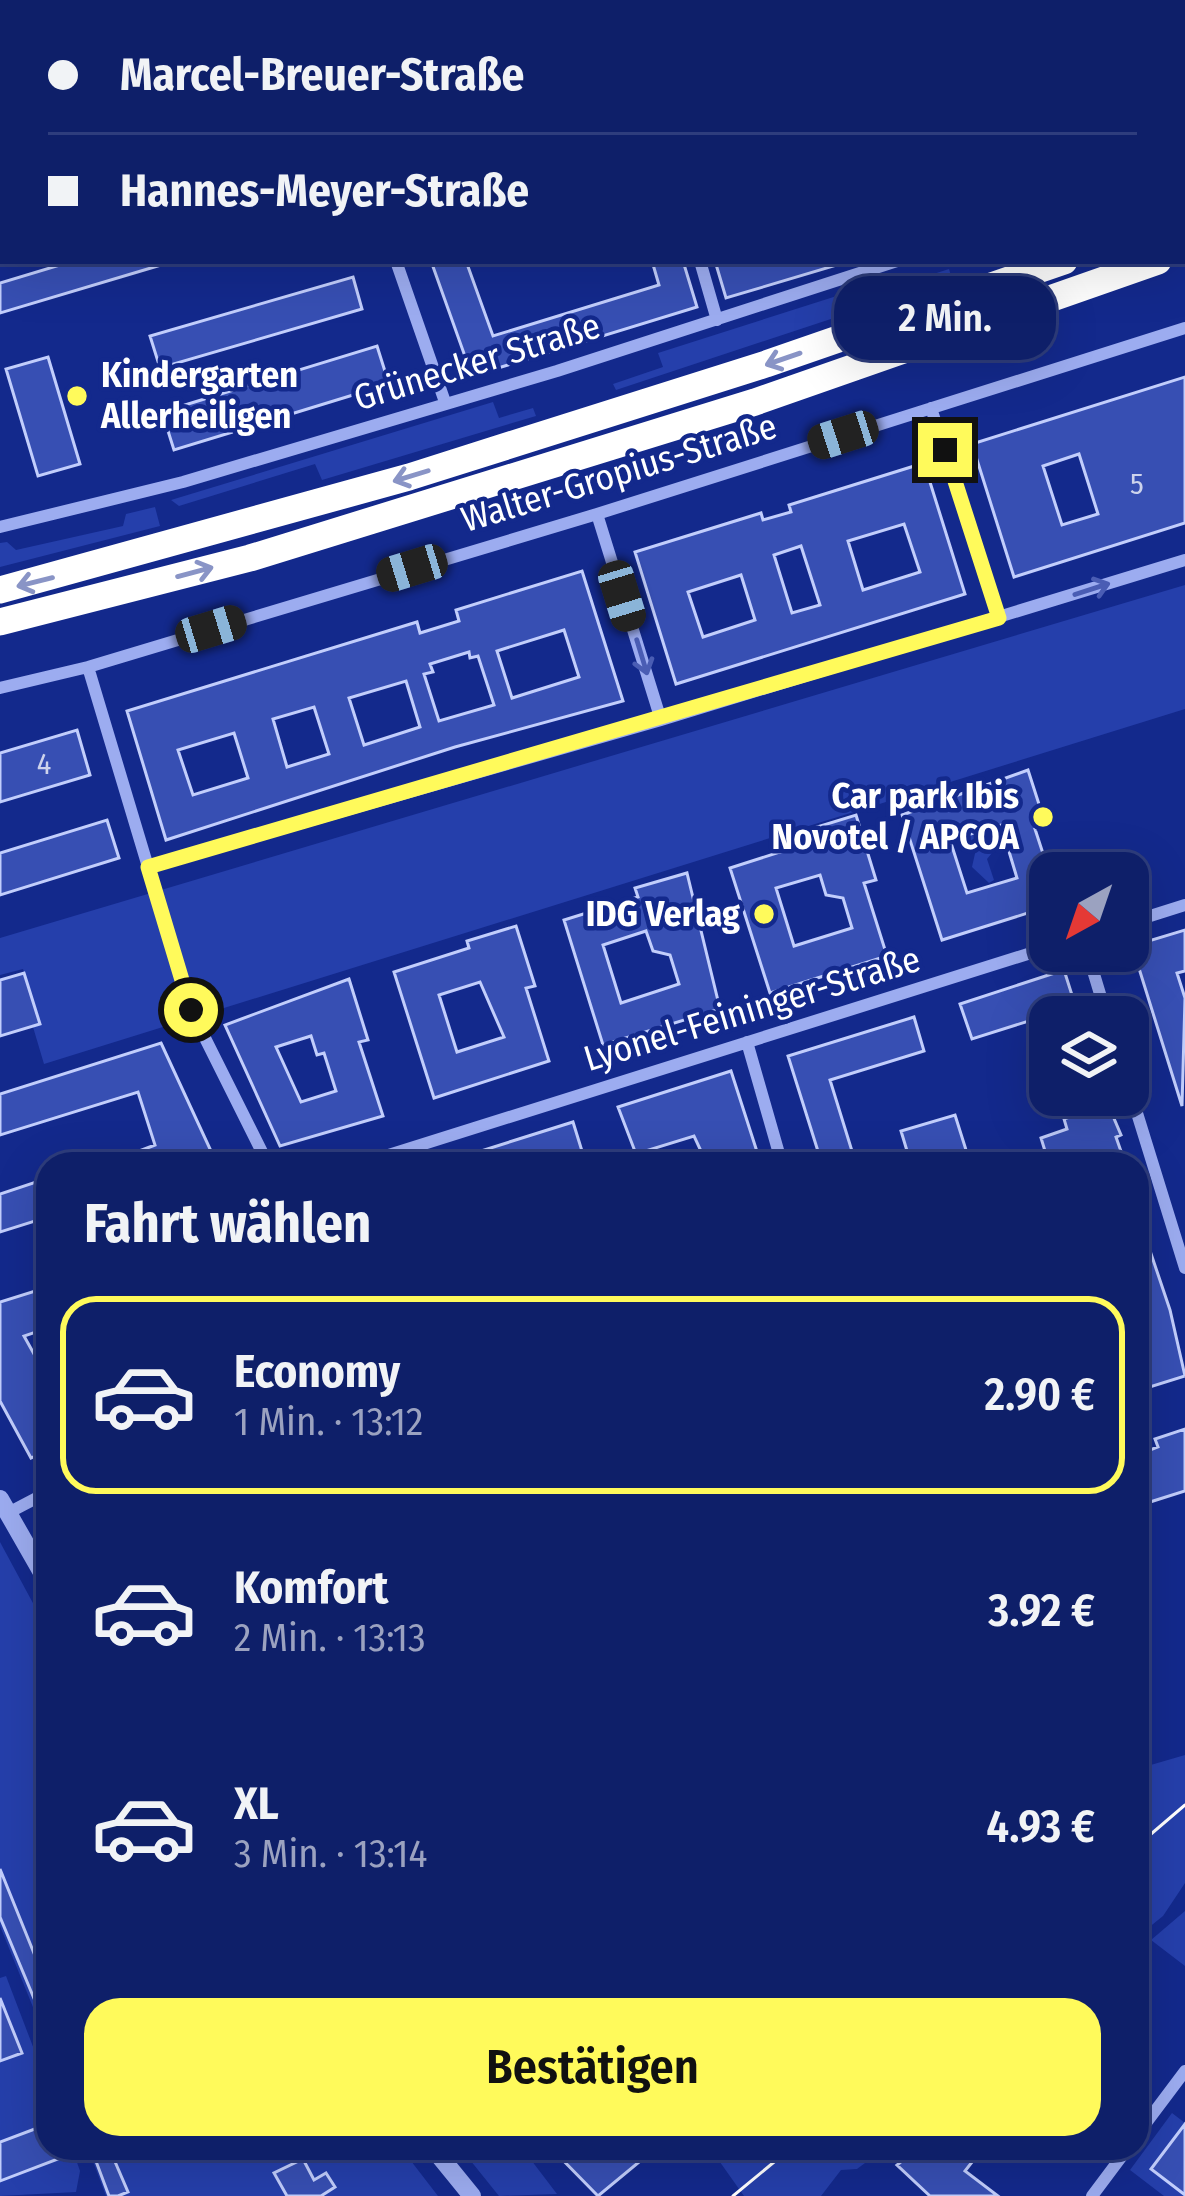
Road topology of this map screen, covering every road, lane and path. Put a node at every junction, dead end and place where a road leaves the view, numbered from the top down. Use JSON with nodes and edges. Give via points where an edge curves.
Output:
{"nodes":[{"id":1,"x":397,"y":264,"type":"edge"},
{"id":2,"x":701,"y":264,"type":"edge"},
{"id":3,"x":888,"y":264,"type":"edge"},
{"id":4,"x":1055,"y":264,"type":"edge"},
{"id":5,"x":1149,"y":264,"type":"edge"},
{"id":6,"x":717,"y":320,"type":"junction"},
{"id":7,"x":1185,"y":328,"type":"edge"},
{"id":8,"x":445,"y":402,"type":"junction"},
{"id":9,"x":931,"y":408,"type":"junction"},
{"id":10,"x":597,"y":514,"type":"junction"},
{"id":11,"x":0,"y":526,"type":"edge"},
{"id":12,"x":1185,"y":560,"type":"edge"},
{"id":13,"x":0,"y":590,"type":"edge"},
{"id":14,"x":999,"y":618,"type":"junction"},
{"id":15,"x":0,"y":622,"type":"edge"},
{"id":16,"x":88,"y":667,"type":"junction"},
{"id":17,"x":0,"y":688,"type":"edge"},
{"id":18,"x":662,"y":720,"type":"junction"},
{"id":19,"x":148,"y":867,"type":"junction"},
{"id":20,"x":1185,"y":905,"type":"edge"},
{"id":21,"x":1149,"y":916,"type":"edge"},
{"id":22,"x":1029,"y":954,"type":"edge"},
{"id":23,"x":747,"y":1042,"type":"junction"},
{"id":24,"x":1138,"y":1116,"type":"edge"},
{"id":25,"x":262,"y":1152,"type":"edge"},
{"id":26,"x":397,"y":1152,"type":"edge"},
{"id":27,"x":779,"y":1152,"type":"edge"},
{"id":28,"x":1185,"y":1268,"type":"edge"},
{"id":29,"x":36,"y":1496,"type":"edge"},
{"id":30,"x":4,"y":1506,"type":"edge"},
{"id":31,"x":36,"y":1562,"type":"edge"},
{"id":32,"x":1185,"y":2072,"type":"edge"},
{"id":33,"x":1180,"y":2089,"type":"edge"},
{"id":34,"x":1149,"y":2122,"type":"edge"},
{"id":35,"x":443,"y":2160,"type":"edge"},
{"id":36,"x":1119,"y":2160,"type":"edge"},
{"id":37,"x":472,"y":2196,"type":"edge"},
{"id":38,"x":1092,"y":2196,"type":"edge"}],
"edges":[{"from":1,"to":8,"type":"street"},
{"from":2,"to":6,"type":"street"},
{"from":3,"to":6,"type":"street","name":"Grünecker Straße"},
{"from":4,"to":13,"type":"highway","one_way":true,"via":[[409,477]]},
{"from":15,"to":5,"type":"highway","one_way":true,"via":[[250,558],[711,416]]},
{"from":6,"to":8,"type":"street","name":"Grünecker Straße"},
{"from":7,"to":9,"type":"street","name":"Walter-Gropius-Straße"},
{"from":8,"to":11,"type":"street","name":"Grünecker Straße","via":[[183,482]]},
{"from":9,"to":10,"type":"street","name":"Walter-Gropius-Straße"},
{"from":9,"to":14,"type":"street"},
{"from":10,"to":16,"type":"street","name":"Walter-Gropius-Straße"},
{"from":10,"to":18,"type":"street","one_way":true},
{"from":14,"to":12,"type":"street","one_way":true},
{"from":14,"to":18,"type":"street"},
{"from":16,"to":17,"type":"street","name":"Walter-Gropius-Straße"},
{"from":16,"to":19,"type":"street"},
{"from":18,"to":19,"type":"street"},
{"from":19,"to":25,"type":"street","via":[[191,1010]]},
{"from":20,"to":21,"type":"street"},
{"from":22,"to":23,"type":"street","name":"Lyonel-Feininger-Straße"},
{"from":23,"to":26,"type":"street","name":"Lyonel-Feininger-Straße"},
{"from":23,"to":27,"type":"street"},
{"from":24,"to":28,"type":"street"},
{"from":29,"to":30,"type":"street"},
{"from":30,"to":31,"type":"street"},
{"from":32,"to":33,"type":"street"},
{"from":33,"to":34,"type":"street"},
{"from":35,"to":37,"type":"street"},
{"from":36,"to":38,"type":"street"}]}
